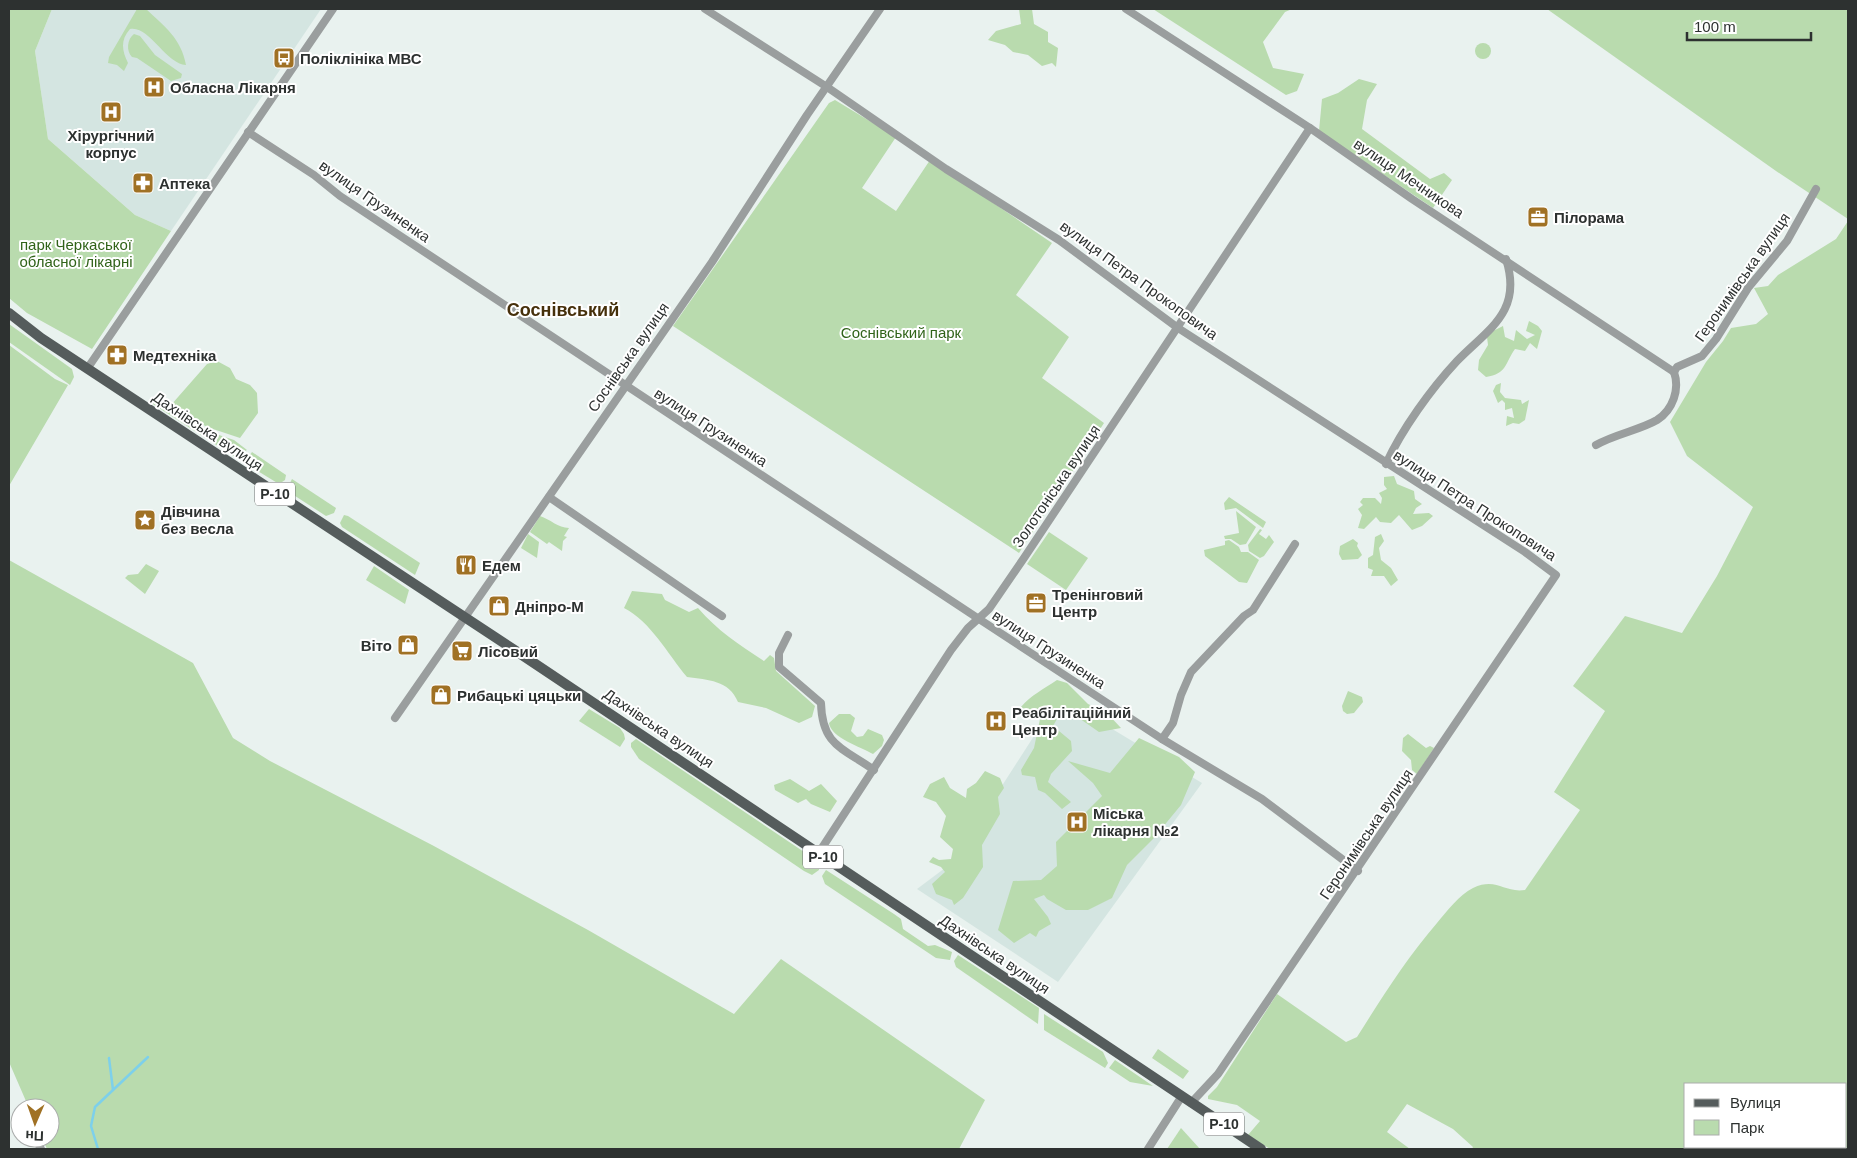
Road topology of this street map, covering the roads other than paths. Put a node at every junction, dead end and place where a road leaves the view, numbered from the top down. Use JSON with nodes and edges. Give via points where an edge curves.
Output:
{"nodes":[{"id":1,"x":333,"y":9,"type":"edge"},
{"id":2,"x":705,"y":9,"type":"edge"},
{"id":3,"x":880,"y":9,"type":"edge"},
{"id":4,"x":1126,"y":9,"type":"edge"},
{"id":5,"x":827,"y":87,"type":"junction"},
{"id":6,"x":1310,"y":128,"type":"junction"},
{"id":7,"x":248,"y":132,"type":"junction"},
{"id":8,"x":1816,"y":189,"type":"dead end"},
{"id":9,"x":1506,"y":260,"type":"junction"},
{"id":10,"x":9,"y":313,"type":"edge"},
{"id":11,"x":1178,"y":328,"type":"junction"},
{"id":12,"x":87,"y":369,"type":"junction"},
{"id":13,"x":1674,"y":372,"type":"junction"},
{"id":14,"x":624,"y":386,"type":"junction"},
{"id":15,"x":1596,"y":445,"type":"dead end"},
{"id":16,"x":1386,"y":464,"type":"junction"},
{"id":17,"x":549,"y":497,"type":"junction"},
{"id":18,"x":1295,"y":544,"type":"dead end"},
{"id":19,"x":1556,"y":575,"type":"joint"},
{"id":20,"x":722,"y":616,"type":"dead end"},
{"id":21,"x":465,"y":617,"type":"junction"},
{"id":22,"x":979,"y":619,"type":"junction"},
{"id":23,"x":788,"y":635,"type":"dead end"},
{"id":24,"x":395,"y":718,"type":"dead end"},
{"id":25,"x":1162,"y":739,"type":"junction"},
{"id":26,"x":874,"y":770,"type":"junction"},
{"id":27,"x":818,"y":854,"type":"junction"},
{"id":28,"x":1358,"y":871,"type":"junction"},
{"id":29,"x":1182,"y":1096,"type":"junction"},
{"id":30,"x":1192,"y":1103,"type":"junction"},
{"id":31,"x":1148,"y":1149,"type":"edge"},
{"id":32,"x":1261,"y":1149,"type":"edge"}],
"edges":[{"from":1,"to":7,"type":"street"},
{"from":2,"to":5,"type":"street","name":"вулиця Петра Прокоповича"},
{"from":3,"to":5,"type":"street","name":"Соснівська вулиця"},
{"from":4,"to":6,"type":"street","name":"вулиця Мечникова"},
{"from":5,"to":11,"type":"street","name":"вулиця Петра Прокоповича","via":[[1059,240]]},
{"from":5,"to":14,"type":"street","name":"Соснівська вулиця","via":[[712,262]]},
{"from":6,"to":9,"type":"street","name":"вулиця Мечникова"},
{"from":6,"to":11,"type":"street","name":"Золотоніська вулиця"},
{"from":7,"to":12,"type":"street"},
{"from":7,"to":14,"type":"street","name":"вулиця Грузиненка"},
{"from":8,"to":13,"type":"street","name":"Геронимівська вулиця","via":[[1787,241],[1748,288],[1716,340],[1702,356],[1677,367]]},
{"from":9,"to":13,"type":"street","name":"вулиця Мечникова"},
{"from":9,"to":16,"type":"street","via":[[1510,271],[1510,291],[1502,313],[1482,340],[1458,361],[1408,424]]},
{"from":10,"to":12,"type":"main road","name":"Дахнівська вулиця","number":"Р-10"},
{"from":11,"to":16,"type":"street","name":"вулиця Петра Прокоповича"},
{"from":11,"to":22,"type":"street","name":"Золотоніська вулиця","via":[[989,609]]},
{"from":12,"to":21,"type":"main road","name":"Дахнівська вулиця","number":"Р-10"},
{"from":13,"to":15,"type":"street","via":[[1678,389],[1675,398],[1658,419]]},
{"from":14,"to":17,"type":"street","name":"Соснівська вулиця"},
{"from":14,"to":22,"type":"street","name":"вулиця Грузиненка"},
{"from":16,"to":19,"type":"street","name":"вулиця Петра Прокоповича"},
{"from":17,"to":20,"type":"street"},
{"from":17,"to":21,"type":"street","name":"Соснівська вулиця"},
{"from":18,"to":25,"type":"street","via":[[1254,610],[1244,616],[1192,672],[1173,723]]},
{"from":19,"to":28,"type":"street","name":"Геронимівська вулиця"},
{"from":21,"to":24,"type":"street","name":"Соснівська вулиця"},
{"from":21,"to":27,"type":"main road","name":"Дахнівська вулиця","number":"Р-10"},
{"from":22,"to":25,"type":"street","name":"вулиця Грузиненка"},
{"from":22,"to":26,"type":"street","name":"Золотоніська вулиця","via":[[951,650]]},
{"from":23,"to":26,"type":"street","via":[[779,653],[779,667],[821,704],[825,732],[832,742]]},
{"from":25,"to":28,"type":"street","name":"вулиця Грузиненка","via":[[1262,799]]},
{"from":26,"to":27,"type":"street","name":"Золотоніська вулиця"},
{"from":27,"to":29,"type":"main road","name":"Дахнівська вулиця","number":"Р-10"},
{"from":28,"to":30,"type":"street","name":"Геронимівська вулиця","via":[[1218,1074]]},
{"from":29,"to":30,"type":"main road","name":"Дахнівська вулиця","number":"Р-10"},
{"from":29,"to":31,"type":"street"},
{"from":30,"to":32,"type":"main road","number":"Р-10"}]}
